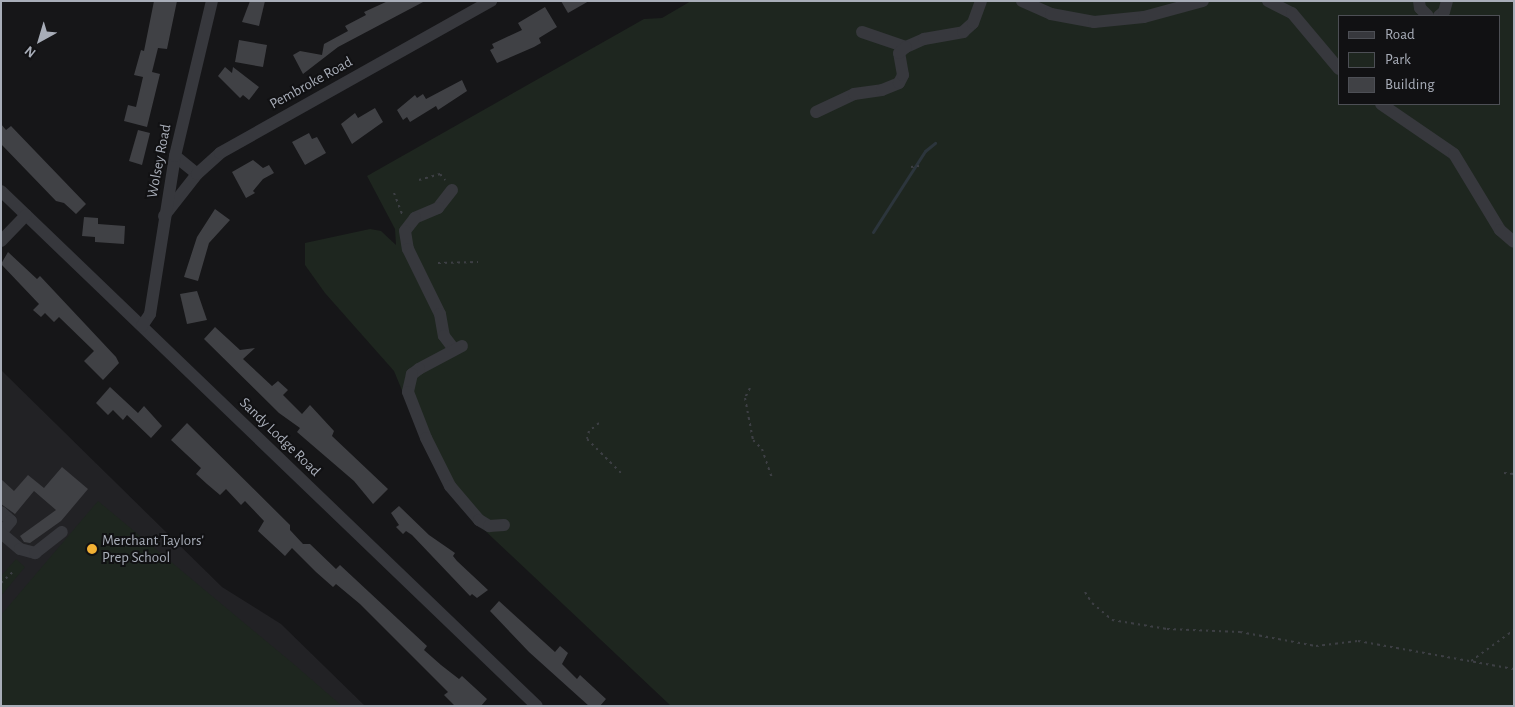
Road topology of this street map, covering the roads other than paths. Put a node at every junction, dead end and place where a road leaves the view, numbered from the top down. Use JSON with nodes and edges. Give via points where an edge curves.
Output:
{"nodes":[{"id":1,"x":212,"y":1,"type":"edge"},
{"id":2,"x":491,"y":1,"type":"edge"},
{"id":3,"x":981,"y":1,"type":"edge"},
{"id":4,"x":1022,"y":1,"type":"edge"},
{"id":5,"x":1203,"y":1,"type":"edge"},
{"id":6,"x":1268,"y":1,"type":"edge"},
{"id":7,"x":1419,"y":1,"type":"edge"},
{"id":8,"x":1448,"y":1,"type":"edge"},
{"id":9,"x":1427,"y":15,"type":"edge"},
{"id":10,"x":1440,"y":15,"type":"edge"},
{"id":11,"x":862,"y":32,"type":"dead end"},
{"id":12,"x":906,"y":47,"type":"junction"},
{"id":13,"x":1338,"y":68,"type":"edge"},
{"id":14,"x":1382,"y":105,"type":"edge"},
{"id":15,"x":816,"y":112,"type":"dead end"},
{"id":16,"x":175,"y":156,"type":"junction"},
{"id":17,"x":197,"y":174,"type":"junction"},
{"id":18,"x":1,"y":191,"type":"edge"},
{"id":19,"x":450,"y":194,"type":"road end"},
{"id":20,"x":26,"y":215,"type":"junction"},
{"id":21,"x":164,"y":216,"type":"junction"},
{"id":22,"x":1,"y":242,"type":"edge"},
{"id":23,"x":1514,"y":242,"type":"edge"},
{"id":24,"x":142,"y":326,"type":"junction"},
{"id":25,"x":1,"y":512,"type":"edge"},
{"id":26,"x":504,"y":525,"type":"dead end"},
{"id":27,"x":62,"y":532,"type":"dead end"},
{"id":28,"x":1,"y":533,"type":"edge"},
{"id":29,"x":537,"y":706,"type":"edge"}],
"edges":[{"from":1,"to":16,"type":"street","name":"Wolsey Road"},
{"from":2,"to":17,"type":"street","name":"Pembroke Road","via":[[220,153]]},
{"from":3,"to":12,"type":"street","via":[[973,23],[963,32],[924,39]]},
{"from":4,"to":5,"type":"street","via":[[1051,14],[1094,22],[1144,16]]},
{"from":6,"to":13,"type":"street","via":[[1292,13]]},
{"from":7,"to":9,"type":"street","via":[[1420,8]]},
{"from":8,"to":10,"type":"street"},
{"from":11,"to":12,"type":"street"},
{"from":12,"to":15,"type":"street","via":[[899,53],[903,75],[899,82],[882,90],[854,94]]},
{"from":14,"to":23,"type":"street","via":[[1454,154],[1500,230]]},
{"from":16,"to":17,"type":"street"},
{"from":16,"to":21,"type":"street","name":"Wolsey Road"},
{"from":17,"to":21,"type":"street","name":"Pembroke Road"},
{"from":18,"to":20,"type":"street","name":"Sandy Lodge Road"},
{"from":19,"to":26,"type":"street","via":[[438,208],[409,223],[405,231],[408,248],[440,314],[444,336],[458,347],[412,374],[408,392],[450,486],[479,520],[489,526]]},
{"from":20,"to":22,"type":"street"},
{"from":20,"to":24,"type":"street","name":"Sandy Lodge Road"},
{"from":21,"to":24,"type":"street","name":"Wolsey Road","via":[[150,314]]},
{"from":24,"to":29,"type":"street","name":"Sandy Lodge Road"},
{"from":25,"to":28,"type":"street","via":[[11,521]]},
{"from":27,"to":28,"type":"street","via":[[35,553],[20,549]]}]}
